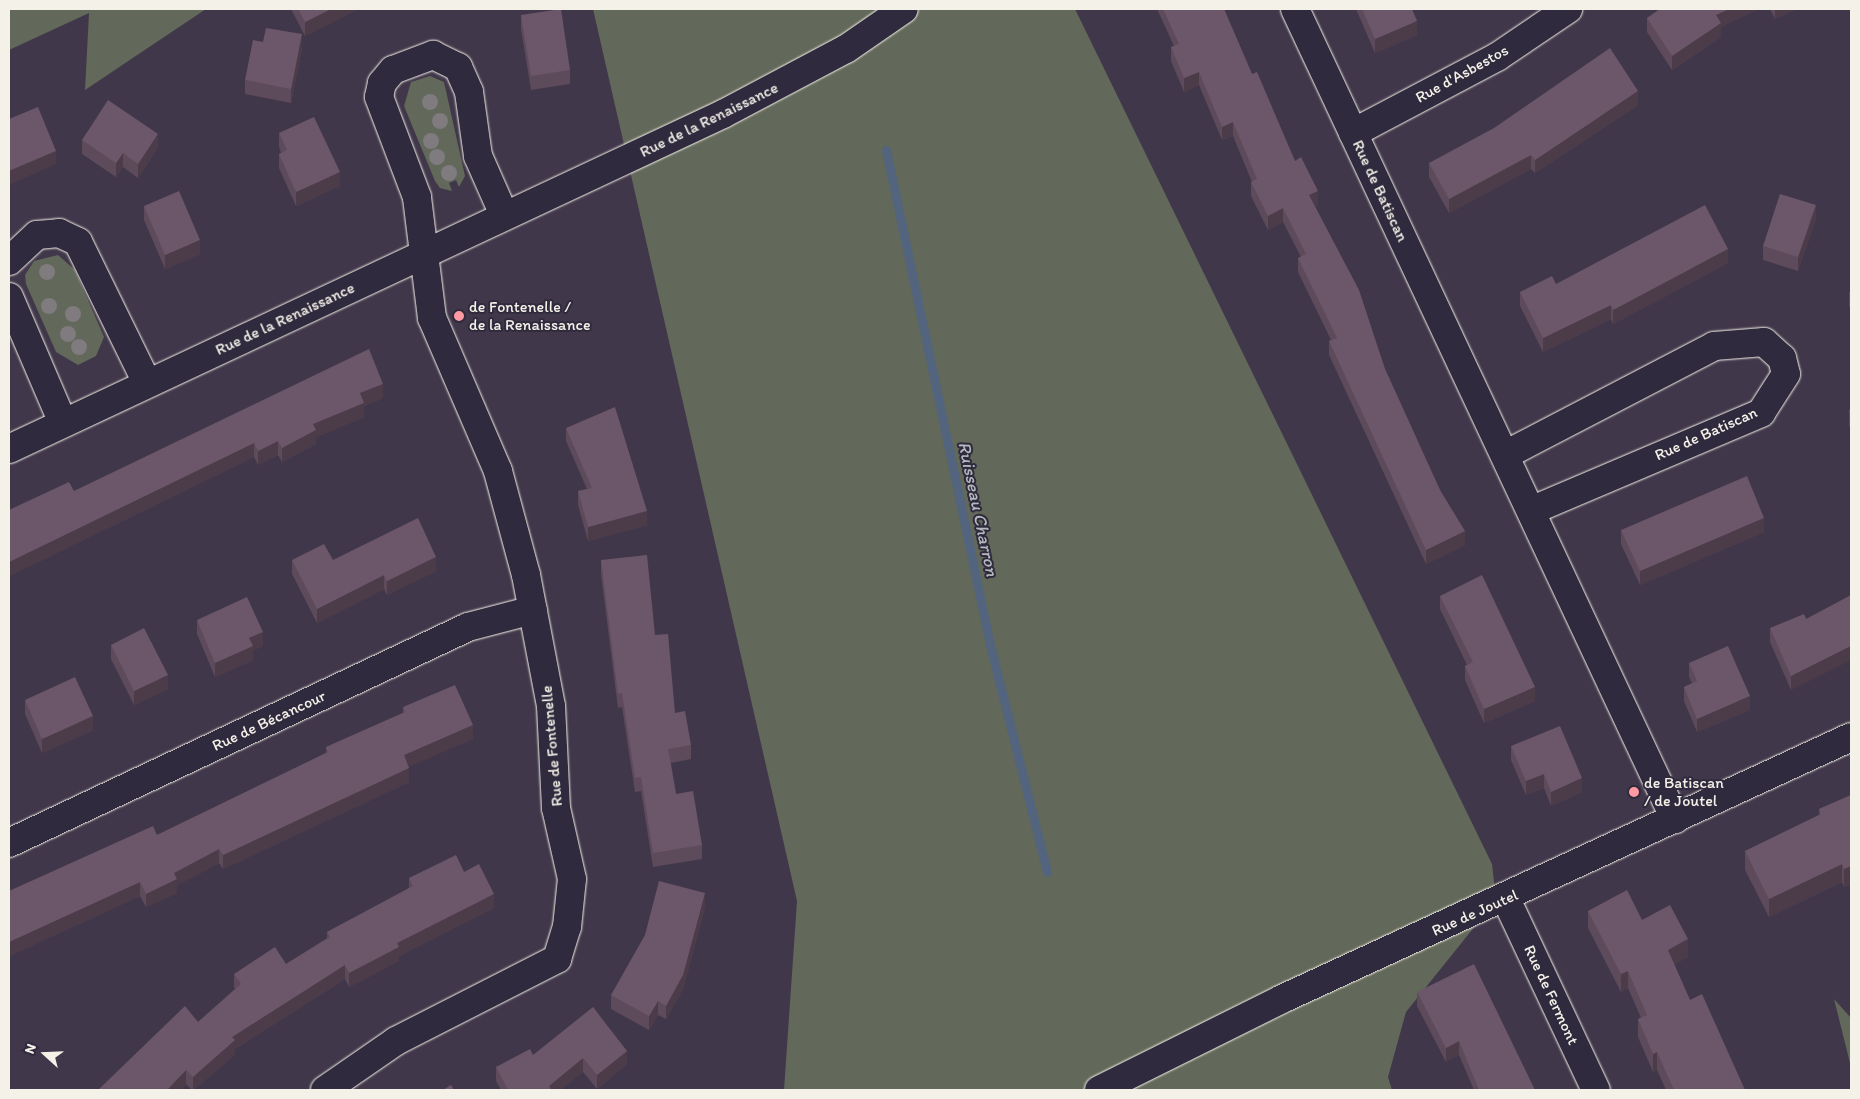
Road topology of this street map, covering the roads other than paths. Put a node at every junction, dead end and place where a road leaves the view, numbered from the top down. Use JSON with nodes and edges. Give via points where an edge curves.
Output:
{"nodes":[{"id":1,"x":904,"y":9,"type":"edge"},
{"id":2,"x":1295,"y":9,"type":"edge"},
{"id":3,"x":1568,"y":9,"type":"edge"},
{"id":4,"x":1352,"y":133,"type":"junction"},
{"id":5,"x":504,"y":215,"type":"junction"},
{"id":6,"x":424,"y":253,"type":"junction"},
{"id":7,"x":9,"y":261,"type":"edge"},
{"id":8,"x":9,"y":297,"type":"edge"},
{"id":9,"x":147,"y":383,"type":"junction"},
{"id":10,"x":63,"y":423,"type":"junction"},
{"id":11,"x":9,"y":449,"type":"edge"},
{"id":12,"x":1505,"y":455,"type":"junction"},
{"id":13,"x":1532,"y":510,"type":"junction"},
{"id":14,"x":533,"y":610,"type":"junction"},
{"id":15,"x":1851,"y":737,"type":"edge"},
{"id":16,"x":1675,"y":819,"type":"junction"},
{"id":17,"x":9,"y":843,"type":"edge"},
{"id":18,"x":1506,"y":899,"type":"junction"},
{"id":19,"x":326,"y":1090,"type":"edge"},
{"id":20,"x":1099,"y":1090,"type":"edge"},
{"id":21,"x":1596,"y":1090,"type":"edge"}],
"edges":[{"from":1,"to":5,"type":"street","name":"Rue de la Renaissance","via":[[798,76]]},
{"from":2,"to":4,"type":"street","name":"Rue de Batiscan"},
{"from":3,"to":4,"type":"street","name":"Rue d'Asbestos","via":[[1497,57]]},
{"from":4,"to":12,"type":"street","name":"Rue de Batiscan"},
{"from":5,"to":6,"type":"street","name":"Rue de la Renaissance"},
{"from":5,"to":6,"type":"street","via":[[478,156],[468,92],[458,67],[433,56],[404,63],[386,76],[379,97],[417,197]]},
{"from":6,"to":9,"type":"street","name":"Rue de la Renaissance"},
{"from":6,"to":14,"type":"street","name":"Rue de Fontenelle","via":[[432,318],[507,496]]},
{"from":7,"to":9,"type":"street","via":[[37,235],[59,233],[78,242]]},
{"from":8,"to":10,"type":"street"},
{"from":9,"to":10,"type":"street","name":"Rue de la Renaissance"},
{"from":10,"to":11,"type":"street","name":"Rue de la Renaissance"},
{"from":12,"to":13,"type":"street","name":"Rue de Batiscan"},
{"from":12,"to":13,"type":"street","name":"Rue de Batiscan","via":[[1714,346],[1764,342],[1782,358],[1786,374],[1761,412]]},
{"from":13,"to":16,"type":"street","name":"Rue de Batiscan"},
{"from":14,"to":17,"type":"street","name":"Rue de Bécancour","via":[[468,627]]},
{"from":14,"to":19,"type":"street","name":"Rue de Fontenelle","via":[[551,706],[556,808],[572,879],[567,927],[557,959],[396,1041]]},
{"from":15,"to":16,"type":"street","name":"Rue de Joutel"},
{"from":16,"to":18,"type":"street","name":"Rue de Joutel"},
{"from":18,"to":20,"type":"street","name":"Rue de Joutel","via":[[1282,999]]},
{"from":18,"to":21,"type":"street","name":"Rue de Fermont"}]}
